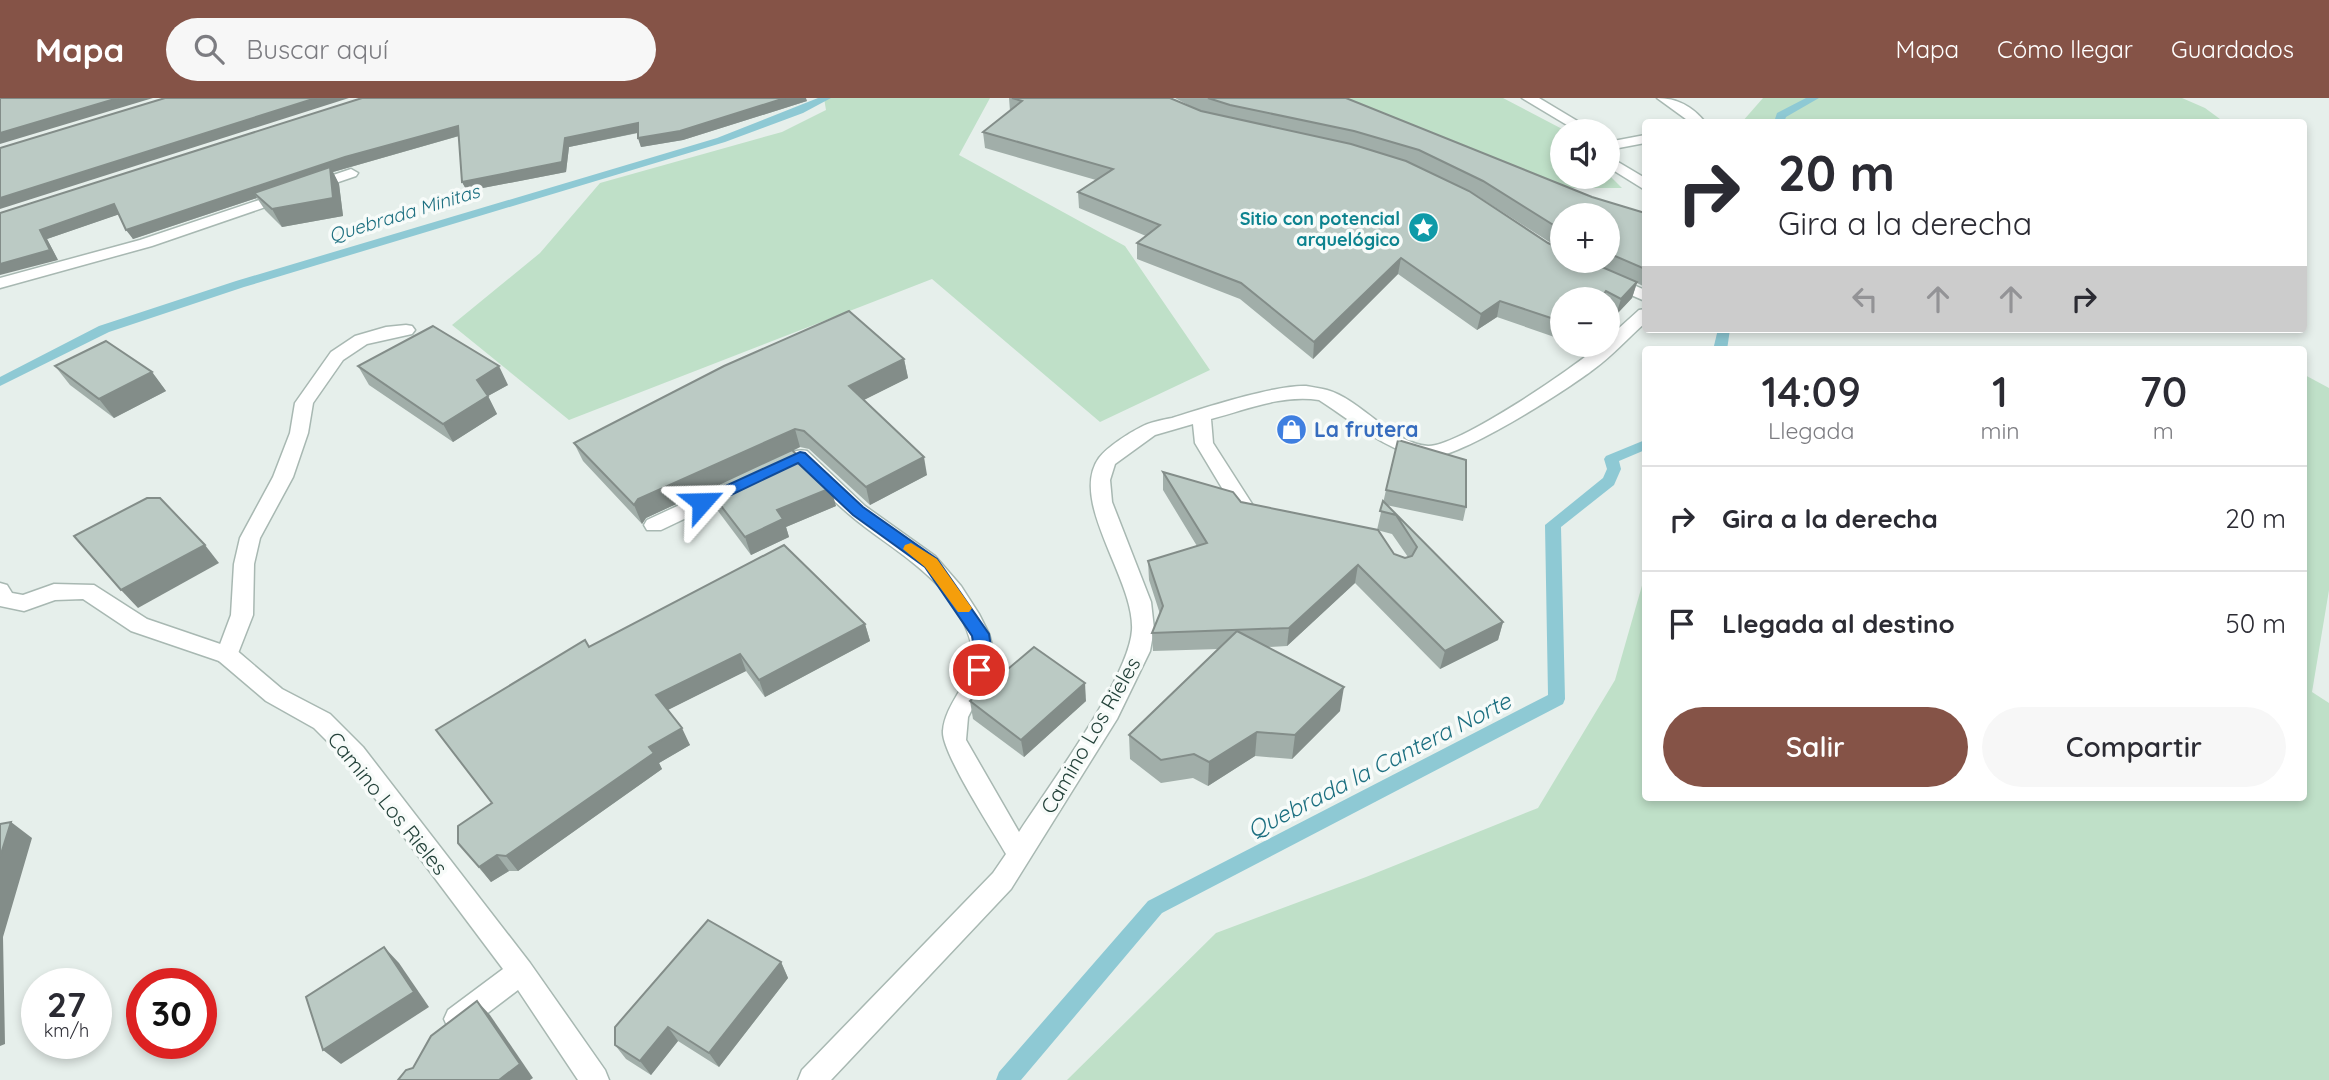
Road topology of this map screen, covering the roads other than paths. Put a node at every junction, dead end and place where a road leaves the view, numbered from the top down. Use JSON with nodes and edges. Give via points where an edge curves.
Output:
{"nodes":[{"id":1,"x":1529,"y":98,"type":"edge"},
{"id":2,"x":1664,"y":98,"type":"edge"},
{"id":3,"x":1566,"y":119,"type":"edge"},
{"id":4,"x":1695,"y":119,"type":"edge"},
{"id":5,"x":1642,"y":140,"type":"edge"},
{"id":6,"x":1620,"y":146,"type":"edge"},
{"id":7,"x":1620,"y":160,"type":"edge"},
{"id":8,"x":351,"y":173,"type":"dead end"},
{"id":9,"x":1642,"y":182,"type":"edge"},
{"id":10,"x":1594,"y":273,"type":"edge"},
{"id":11,"x":0,"y":283,"type":"edge"},
{"id":12,"x":1642,"y":295,"type":"edge"},
{"id":13,"x":1642,"y":317,"type":"edge"},
{"id":14,"x":406,"y":330,"type":"dead end"},
{"id":15,"x":1200,"y":415,"type":"junction"},
{"id":16,"x":1272,"y":517,"type":"edge"},
{"id":17,"x":654,"y":525,"type":"dead end"},
{"id":18,"x":0,"y":591,"type":"edge"},
{"id":19,"x":227,"y":655,"type":"junction"},
{"id":20,"x":1019,"y":854,"type":"junction"},
{"id":21,"x":521,"y":972,"type":"junction"},
{"id":22,"x":433,"y":1038,"type":"edge"},
{"id":23,"x":595,"y":1080,"type":"edge"},
{"id":24,"x":812,"y":1080,"type":"edge"}],
"edges":[{"from":1,"to":3,"type":"street"},
{"from":2,"to":4,"type":"street"},
{"from":5,"to":6,"type":"street"},
{"from":7,"to":9,"type":"street"},
{"from":8,"to":11,"type":"street","via":[[146,243]]},
{"from":10,"to":12,"type":"street"},
{"from":13,"to":15,"type":"street","name":"Camino Los Rieles","via":[[1577,373],[1471,438],[1442,450],[1427,452],[1404,445],[1324,395],[1305,392]]},
{"from":14,"to":19,"type":"street","via":[[361,340],[337,356],[304,403],[283,477],[250,538],[242,615]]},
{"from":15,"to":16,"type":"street","via":[[1204,443],[1247,513]]},
{"from":15,"to":20,"type":"street","name":"Camino Los Rieles","via":[[1148,431],[1107,461],[1100,480],[1102,502],[1140,602],[1143,629],[1139,651],[1109,712]]},
{"from":17,"to":20,"type":"street","via":[[800,456],[858,511],[931,563],[974,622],[983,647],[984,660],[957,717],[954,741]]},
{"from":18,"to":19,"type":"street","name":"Camino Los Rieles","via":[[5,600],[24,603],[54,592],[87,591],[139,625]]},
{"from":19,"to":21,"type":"street","name":"Camino Los Rieles","via":[[274,695],[322,721],[355,754]]},
{"from":20,"to":24,"type":"street","name":"Camino Los Rieles","via":[[1002,881]]},
{"from":21,"to":22,"type":"street"},
{"from":21,"to":23,"type":"street","name":"Camino Los Rieles"}]}
